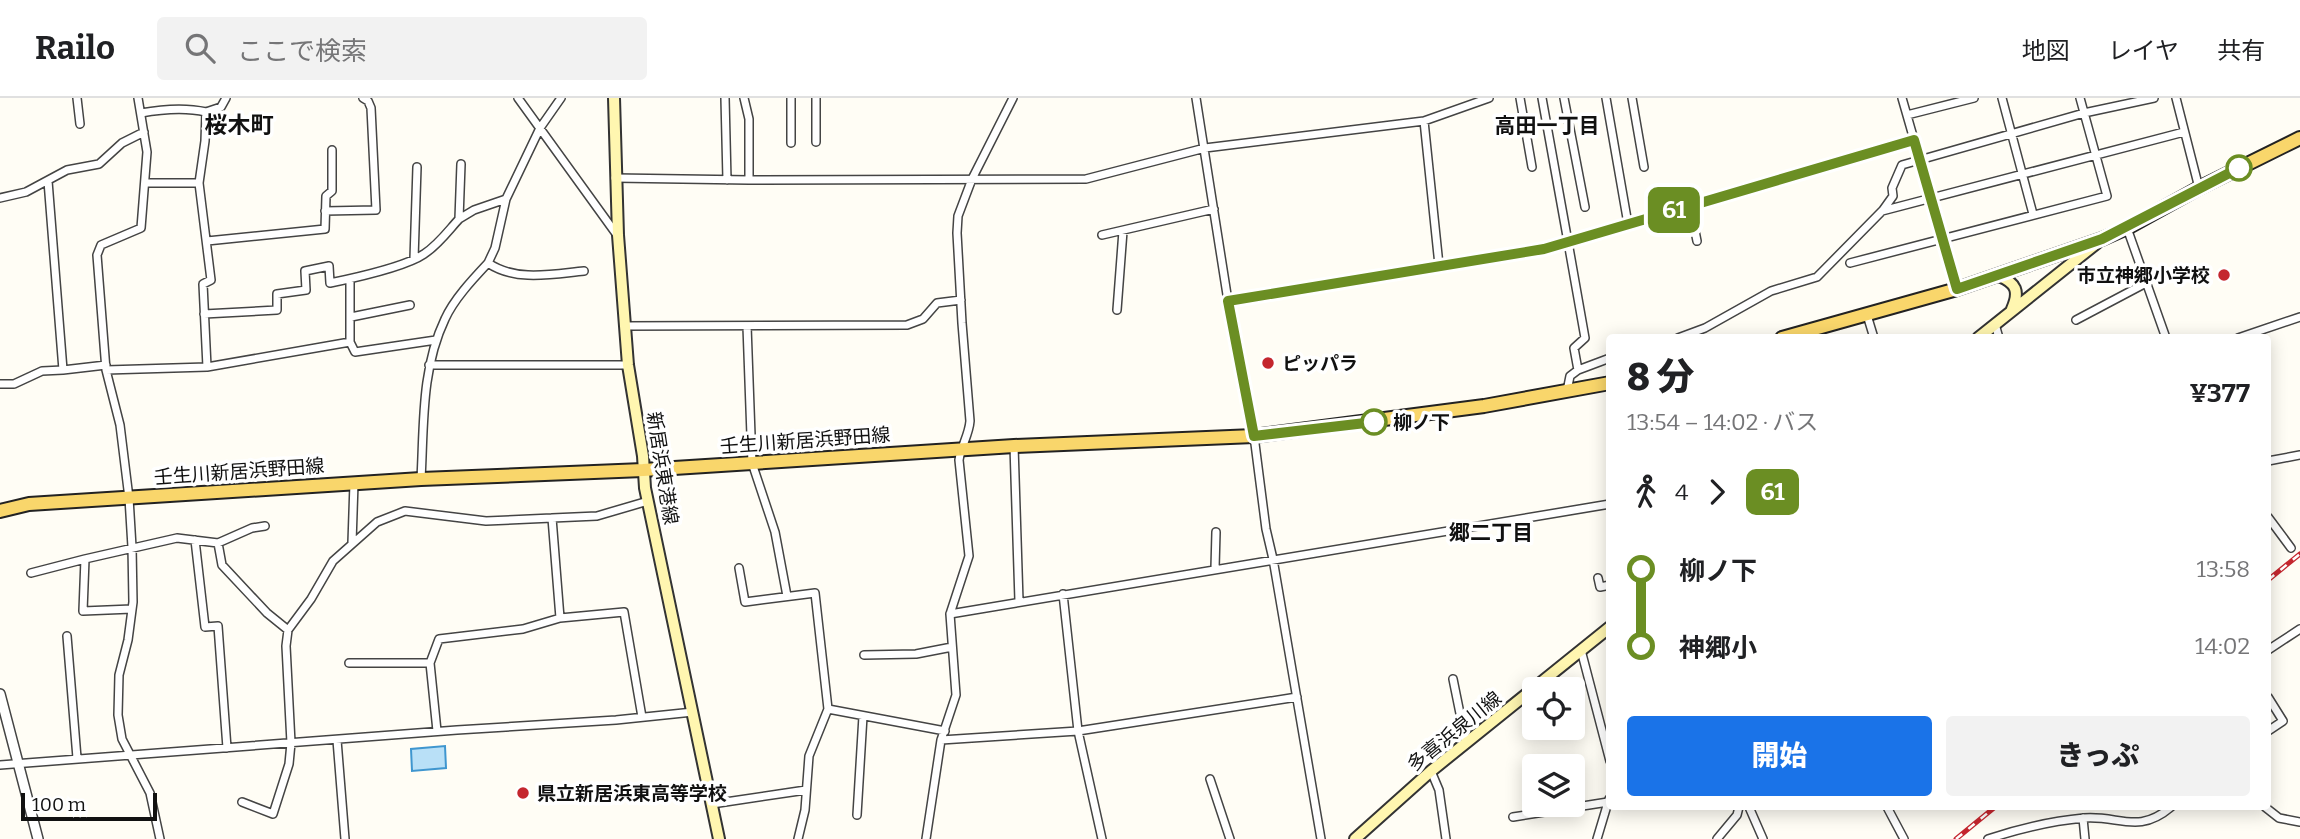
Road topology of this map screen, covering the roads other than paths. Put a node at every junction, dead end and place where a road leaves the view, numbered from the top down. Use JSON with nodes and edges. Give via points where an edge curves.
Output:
{"nodes":[{"id":1,"x":77,"y":98,"type":"edge"},
{"id":2,"x":138,"y":98,"type":"edge"},
{"id":3,"x":226,"y":98,"type":"edge"},
{"id":4,"x":363,"y":98,"type":"edge"},
{"id":5,"x":518,"y":98,"type":"edge"},
{"id":6,"x":561,"y":98,"type":"edge"},
{"id":7,"x":614,"y":98,"type":"edge"},
{"id":8,"x":725,"y":98,"type":"edge"},
{"id":9,"x":744,"y":98,"type":"edge"},
{"id":10,"x":791,"y":98,"type":"edge"},
{"id":11,"x":816,"y":98,"type":"edge"},
{"id":12,"x":1013,"y":98,"type":"edge"},
{"id":13,"x":1196,"y":98,"type":"edge"},
{"id":14,"x":1489,"y":98,"type":"edge"},
{"id":15,"x":1520,"y":98,"type":"edge"},
{"id":16,"x":1542,"y":98,"type":"edge"},
{"id":17,"x":1564,"y":98,"type":"edge"},
{"id":18,"x":1606,"y":98,"type":"edge"},
{"id":19,"x":1632,"y":98,"type":"edge"},
{"id":20,"x":1902,"y":98,"type":"edge"},
{"id":21,"x":1974,"y":98,"type":"edge"},
{"id":22,"x":2002,"y":98,"type":"edge"},
{"id":23,"x":2080,"y":98,"type":"edge"},
{"id":24,"x":2154,"y":98,"type":"edge"},
{"id":25,"x":2176,"y":98,"type":"edge"},
{"id":26,"x":206,"y":112,"type":"junction"},
{"id":27,"x":141,"y":113,"type":"junction"},
{"id":28,"x":2084,"y":113,"type":"junction"},
{"id":29,"x":1907,"y":115,"type":"junction"},
{"id":30,"x":1424,"y":121,"type":"junction"},
{"id":31,"x":79,"y":124,"type":"dead end"},
{"id":32,"x":540,"y":128,"type":"junction"},
{"id":33,"x":144,"y":132,"type":"junction"},
{"id":34,"x":2184,"y":132,"type":"junction"},
{"id":35,"x":2012,"y":134,"type":"junction"},
{"id":36,"x":2300,"y":138,"type":"edge"},
{"id":37,"x":1914,"y":140,"type":"junction"},
{"id":38,"x":791,"y":142,"type":"dead end"},
{"id":39,"x":816,"y":142,"type":"dead end"},
{"id":40,"x":1205,"y":148,"type":"junction"},
{"id":41,"x":332,"y":150,"type":"dead end"},
{"id":42,"x":2096,"y":156,"type":"junction"},
{"id":43,"x":1920,"y":159,"type":"junction"},
{"id":44,"x":461,"y":164,"type":"dead end"},
{"id":45,"x":417,"y":167,"type":"dead end"},
{"id":46,"x":1532,"y":167,"type":"dead end"},
{"id":47,"x":1644,"y":167,"type":"dead end"},
{"id":48,"x":2022,"y":174,"type":"junction"},
{"id":49,"x":615,"y":178,"type":"junction"},
{"id":50,"x":972,"y":179,"type":"junction"},
{"id":51,"x":727,"y":180,"type":"junction"},
{"id":52,"x":749,"y":180,"type":"junction"},
{"id":53,"x":48,"y":181,"type":"junction"},
{"id":54,"x":146,"y":183,"type":"junction"},
{"id":55,"x":199,"y":183,"type":"junction"},
{"id":56,"x":2199,"y":188,"type":"junction"},
{"id":57,"x":0,"y":198,"type":"edge"},
{"id":58,"x":506,"y":199,"type":"junction"},
{"id":59,"x":1931,"y":199,"type":"junction"},
{"id":60,"x":1690,"y":205,"type":"junction"},
{"id":61,"x":1584,"y":207,"type":"dead end"},
{"id":62,"x":1214,"y":209,"type":"junction"},
{"id":63,"x":325,"y":211,"type":"junction"},
{"id":64,"x":1882,"y":211,"type":"junction"},
{"id":65,"x":2033,"y":215,"type":"junction"},
{"id":66,"x":459,"y":219,"type":"junction"},
{"id":67,"x":1628,"y":224,"type":"junction"},
{"id":68,"x":2126,"y":228,"type":"junction"},
{"id":69,"x":1123,"y":230,"type":"junction"},
{"id":70,"x":618,"y":235,"type":"junction"},
{"id":71,"x":1102,"y":235,"type":"dead end"},
{"id":72,"x":2102,"y":239,"type":"junction"},
{"id":73,"x":207,"y":240,"type":"junction"},
{"id":74,"x":1943,"y":240,"type":"junction"},
{"id":75,"x":1698,"y":241,"type":"dead end"},
{"id":76,"x":1567,"y":242,"type":"junction"},
{"id":77,"x":414,"y":260,"type":"junction"},
{"id":78,"x":488,"y":263,"type":"junction"},
{"id":79,"x":1850,"y":263,"type":"dead end"},
{"id":80,"x":1438,"y":265,"type":"junction"},
{"id":81,"x":584,"y":271,"type":"dead end"},
{"id":82,"x":1999,"y":275,"type":"junction"},
{"id":83,"x":349,"y":279,"type":"junction"},
{"id":84,"x":2146,"y":283,"type":"junction"},
{"id":85,"x":1957,"y":289,"type":"junction"},
{"id":86,"x":961,"y":300,"type":"junction"},
{"id":87,"x":1228,"y":301,"type":"junction"},
{"id":88,"x":410,"y":305,"type":"dead end"},
{"id":89,"x":1117,"y":310,"type":"dead end"},
{"id":90,"x":2011,"y":311,"type":"junction"},
{"id":91,"x":204,"y":314,"type":"junction"},
{"id":92,"x":1867,"y":316,"type":"junction"},
{"id":93,"x":351,"y":317,"type":"junction"},
{"id":94,"x":2300,"y":317,"type":"edge"},
{"id":95,"x":2076,"y":320,"type":"dead end"},
{"id":96,"x":1995,"y":324,"type":"junction"},
{"id":97,"x":625,"y":326,"type":"junction"},
{"id":98,"x":747,"y":326,"type":"junction"},
{"id":99,"x":1689,"y":334,"type":"edge"},
{"id":100,"x":1797,"y":334,"type":"edge"},
{"id":101,"x":1873,"y":334,"type":"edge"},
{"id":102,"x":1983,"y":334,"type":"edge"},
{"id":103,"x":1998,"y":334,"type":"edge"},
{"id":104,"x":2165,"y":334,"type":"edge"},
{"id":105,"x":2250,"y":334,"type":"edge"},
{"id":106,"x":436,"y":340,"type":"junction"},
{"id":107,"x":350,"y":342,"type":"junction"},
{"id":108,"x":1606,"y":360,"type":"edge"},
{"id":109,"x":429,"y":365,"type":"junction"},
{"id":110,"x":628,"y":365,"type":"junction"},
{"id":111,"x":207,"y":367,"type":"junction"},
{"id":112,"x":106,"y":368,"type":"junction"},
{"id":113,"x":63,"y":370,"type":"junction"},
{"id":114,"x":1578,"y":370,"type":"junction"},
{"id":115,"x":0,"y":384,"type":"edge"},
{"id":116,"x":1606,"y":384,"type":"edge"},
{"id":117,"x":1567,"y":391,"type":"junction"},
{"id":118,"x":1254,"y":436,"type":"junction"},
{"id":119,"x":1014,"y":446,"type":"junction"},
{"id":120,"x":960,"y":450,"type":"junction"},
{"id":121,"x":2300,"y":455,"type":"edge"},
{"id":122,"x":2271,"y":460,"type":"edge"},
{"id":123,"x":752,"y":463,"type":"junction"},
{"id":124,"x":643,"y":470,"type":"junction"},
{"id":125,"x":421,"y":479,"type":"junction"},
{"id":126,"x":354,"y":483,"type":"junction"},
{"id":127,"x":129,"y":498,"type":"junction"},
{"id":128,"x":649,"y":501,"type":"junction"},
{"id":129,"x":1606,"y":505,"type":"edge"},
{"id":130,"x":0,"y":511,"type":"edge"},
{"id":131,"x":552,"y":518,"type":"junction"},
{"id":132,"x":2271,"y":521,"type":"edge"},
{"id":133,"x":265,"y":526,"type":"dead end"},
{"id":134,"x":1216,"y":532,"type":"dead end"},
{"id":135,"x":195,"y":540,"type":"junction"},
{"id":136,"x":218,"y":543,"type":"junction"},
{"id":137,"x":352,"y":543,"type":"junction"},
{"id":138,"x":132,"y":547,"type":"junction"},
{"id":139,"x":2291,"y":548,"type":"dead end"},
{"id":140,"x":85,"y":559,"type":"junction"},
{"id":141,"x":1273,"y":559,"type":"junction"},
{"id":142,"x":739,"y":568,"type":"dead end"},
{"id":143,"x":1215,"y":568,"type":"junction"},
{"id":144,"x":31,"y":573,"type":"dead end"},
{"id":145,"x":1598,"y":578,"type":"dead end"},
{"id":146,"x":1606,"y":586,"type":"edge"},
{"id":147,"x":1063,"y":594,"type":"junction"},
{"id":148,"x":787,"y":596,"type":"junction"},
{"id":149,"x":1019,"y":601,"type":"junction"},
{"id":150,"x":132,"y":609,"type":"junction"},
{"id":151,"x":950,"y":614,"type":"junction"},
{"id":152,"x":560,"y":618,"type":"junction"},
{"id":153,"x":2300,"y":629,"type":"edge"},
{"id":154,"x":288,"y":630,"type":"junction"},
{"id":155,"x":1606,"y":630,"type":"edge"},
{"id":156,"x":66,"y":636,"type":"dead end"},
{"id":157,"x":952,"y":647,"type":"junction"},
{"id":158,"x":2271,"y":648,"type":"edge"},
{"id":159,"x":1581,"y":650,"type":"junction"},
{"id":160,"x":864,"y":655,"type":"dead end"},
{"id":161,"x":349,"y":663,"type":"dead end"},
{"id":162,"x":430,"y":663,"type":"junction"},
{"id":163,"x":1453,"y":679,"type":"dead end"},
{"id":164,"x":0,"y":694,"type":"edge"},
{"id":165,"x":1297,"y":696,"type":"junction"},
{"id":166,"x":2271,"y":702,"type":"edge"},
{"id":167,"x":828,"y":709,"type":"junction"},
{"id":168,"x":693,"y":712,"type":"junction"},
{"id":169,"x":863,"y":716,"type":"junction"},
{"id":170,"x":642,"y":718,"type":"junction"},
{"id":171,"x":2271,"y":729,"type":"edge"},
{"id":172,"x":1078,"y":731,"type":"junction"},
{"id":173,"x":437,"y":732,"type":"junction"},
{"id":174,"x":943,"y":736,"type":"junction"},
{"id":175,"x":337,"y":740,"type":"junction"},
{"id":176,"x":290,"y":743,"type":"junction"},
{"id":177,"x":1466,"y":743,"type":"junction"},
{"id":178,"x":1606,"y":746,"type":"edge"},
{"id":179,"x":227,"y":748,"type":"junction"},
{"id":180,"x":128,"y":755,"type":"junction"},
{"id":181,"x":77,"y":758,"type":"junction"},
{"id":182,"x":20,"y":764,"type":"junction"},
{"id":183,"x":0,"y":765,"type":"edge"},
{"id":184,"x":1432,"y":771,"type":"junction"},
{"id":185,"x":1210,"y":779,"type":"dead end"},
{"id":186,"x":806,"y":790,"type":"junction"},
{"id":187,"x":1606,"y":801,"type":"edge"},
{"id":188,"x":242,"y":802,"type":"dead end"},
{"id":189,"x":712,"y":804,"type":"junction"},
{"id":190,"x":1606,"y":810,"type":"edge"},
{"id":191,"x":1738,"y":810,"type":"edge"},
{"id":192,"x":1750,"y":810,"type":"edge"},
{"id":193,"x":1889,"y":810,"type":"edge"},
{"id":194,"x":2167,"y":810,"type":"edge"},
{"id":195,"x":2269,"y":810,"type":"edge"},
{"id":196,"x":858,"y":815,"type":"dead end"},
{"id":197,"x":1513,"y":817,"type":"dead end"},
{"id":198,"x":2083,"y":818,"type":"junction"},
{"id":199,"x":2300,"y":822,"type":"edge"},
{"id":200,"x":1319,"y":838,"type":"edge"},
{"id":201,"x":38,"y":839,"type":"edge"},
{"id":202,"x":160,"y":839,"type":"edge"},
{"id":203,"x":345,"y":839,"type":"edge"},
{"id":204,"x":719,"y":839,"type":"edge"},
{"id":205,"x":798,"y":839,"type":"edge"},
{"id":206,"x":926,"y":839,"type":"edge"},
{"id":207,"x":1102,"y":839,"type":"edge"},
{"id":208,"x":1230,"y":839,"type":"edge"},
{"id":209,"x":1354,"y":839,"type":"edge"},
{"id":210,"x":1446,"y":839,"type":"edge"},
{"id":211,"x":1597,"y":839,"type":"edge"},
{"id":212,"x":1717,"y":839,"type":"edge"},
{"id":213,"x":1763,"y":839,"type":"edge"},
{"id":214,"x":1904,"y":839,"type":"edge"},
{"id":215,"x":1989,"y":839,"type":"edge"},
{"id":216,"x":2085,"y":839,"type":"edge"}],
"edges":[{"from":1,"to":31,"type":"street"},
{"from":2,"to":27,"type":"street"},
{"from":3,"to":26,"type":"street","via":[[221,107]]},
{"from":4,"to":63,"type":"street","via":[[371,108],[376,210]]},
{"from":5,"to":32,"type":"street"},
{"from":6,"to":32,"type":"street"},
{"from":7,"to":49,"type":"main road","name":"新居浜東港線"},
{"from":8,"to":51,"type":"street"},
{"from":9,"to":52,"type":"street","via":[[749,119]]},
{"from":10,"to":38,"type":"street"},
{"from":11,"to":39,"type":"street"},
{"from":12,"to":50,"type":"street"},
{"from":13,"to":40,"type":"street"},
{"from":14,"to":30,"type":"street"},
{"from":15,"to":46,"type":"street"},
{"from":16,"to":76,"type":"street"},
{"from":17,"to":61,"type":"street"},
{"from":18,"to":67,"type":"street"},
{"from":19,"to":47,"type":"street"},
{"from":20,"to":29,"type":"street"},
{"from":21,"to":29,"type":"street"},
{"from":22,"to":35,"type":"street"},
{"from":23,"to":28,"type":"street"},
{"from":24,"to":28,"type":"street"},
{"from":25,"to":34,"type":"street"},
{"from":26,"to":27,"type":"street"},
{"from":26,"to":55,"type":"street"},
{"from":27,"to":33,"type":"street"},
{"from":28,"to":35,"type":"street"},
{"from":28,"to":42,"type":"street"},
{"from":29,"to":37,"type":"street"},
{"from":30,"to":40,"type":"street"},
{"from":30,"to":80,"type":"street"},
{"from":32,"to":58,"type":"street"},
{"from":32,"to":70,"type":"street"},
{"from":33,"to":53,"type":"street","via":[[122,143],[99,164],[67,170]]},
{"from":33,"to":54,"type":"street"},
{"from":34,"to":42,"type":"street"},
{"from":34,"to":56,"type":"street"},
{"from":35,"to":43,"type":"street"},
{"from":35,"to":48,"type":"street"},
{"from":36,"to":56,"type":"main road"},
{"from":37,"to":43,"type":"street"},
{"from":37,"to":60,"type":"street"},
{"from":40,"to":50,"type":"street","via":[[1086,179]]},
{"from":40,"to":62,"type":"street"},
{"from":41,"to":63,"type":"street","via":[[332,191],[326,195]]},
{"from":42,"to":48,"type":"street"},
{"from":42,"to":65,"type":"street","via":[[2107,196]]},
{"from":43,"to":59,"type":"street"},
{"from":43,"to":64,"type":"street","via":[[1902,165],[1893,195]]},
{"from":44,"to":66,"type":"street"},
{"from":45,"to":77,"type":"street"},
{"from":48,"to":59,"type":"street"},
{"from":48,"to":65,"type":"street"},
{"from":49,"to":51,"type":"street"},
{"from":49,"to":70,"type":"main road","name":"新居浜東港線"},
{"from":50,"to":52,"type":"street"},
{"from":50,"to":86,"type":"street","via":[[958,216]]},
{"from":51,"to":52,"type":"street"},
{"from":53,"to":57,"type":"street"},
{"from":53,"to":113,"type":"street"},
{"from":54,"to":55,"type":"street"},
{"from":54,"to":112,"type":"street","via":[[141,228],[101,245],[97,255]]},
{"from":55,"to":73,"type":"street"},
{"from":56,"to":68,"type":"main road"},
{"from":58,"to":66,"type":"street"},
{"from":58,"to":78,"type":"street"},
{"from":59,"to":64,"type":"street"},
{"from":59,"to":74,"type":"street"},
{"from":60,"to":67,"type":"street"},
{"from":60,"to":75,"type":"street"},
{"from":62,"to":69,"type":"street"},
{"from":62,"to":87,"type":"street"},
{"from":63,"to":73,"type":"street","via":[[325,229]]},
{"from":64,"to":99,"type":"street","via":[[1817,277],[1764,293]]},
{"from":65,"to":74,"type":"street"},
{"from":66,"to":77,"type":"street"},
{"from":67,"to":76,"type":"street"},
{"from":68,"to":72,"type":"main road"},
{"from":68,"to":84,"type":"street"},
{"from":69,"to":71,"type":"street"},
{"from":69,"to":89,"type":"street"},
{"from":70,"to":97,"type":"main road","name":"新居浜東港線"},
{"from":72,"to":82,"type":"main road"},
{"from":72,"to":90,"type":"main road"},
{"from":73,"to":91,"type":"street","via":[[211,280],[203,284]]},
{"from":74,"to":79,"type":"street"},
{"from":74,"to":85,"type":"street"},
{"from":76,"to":80,"type":"street"},
{"from":76,"to":114,"type":"street","via":[[1585,338],[1574,348]]},
{"from":77,"to":83,"type":"street"},
{"from":78,"to":81,"type":"street","via":[[500,271],[530,275]]},
{"from":78,"to":106,"type":"street","via":[[446,316]]},
{"from":80,"to":87,"type":"street"},
{"from":82,"to":85,"type":"main road"},
{"from":82,"to":90,"type":"main road","via":[[2017,288]]},
{"from":83,"to":91,"type":"street","via":[[330,283],[329,266],[305,271],[306,290],[277,294],[277,310]]},
{"from":83,"to":93,"type":"street"},
{"from":84,"to":95,"type":"street"},
{"from":84,"to":104,"type":"street"},
{"from":85,"to":92,"type":"main road"},
{"from":86,"to":98,"type":"street","via":[[937,303],[923,319],[906,325]]},
{"from":86,"to":120,"type":"street","via":[[970,421]]},
{"from":87,"to":118,"type":"street"},
{"from":88,"to":93,"type":"street"},
{"from":90,"to":96,"type":"main road"},
{"from":91,"to":111,"type":"street"},
{"from":92,"to":100,"type":"main road"},
{"from":92,"to":101,"type":"street"},
{"from":93,"to":107,"type":"street"},
{"from":94,"to":105,"type":"street"},
{"from":96,"to":102,"type":"main road"},
{"from":96,"to":103,"type":"street"},
{"from":97,"to":98,"type":"street"},
{"from":97,"to":110,"type":"main road","name":"新居浜東港線"},
{"from":98,"to":123,"type":"street"},
{"from":106,"to":107,"type":"street","via":[[355,352]]},
{"from":106,"to":109,"type":"street"},
{"from":107,"to":111,"type":"street"},
{"from":108,"to":114,"type":"street"},
{"from":109,"to":110,"type":"street"},
{"from":109,"to":125,"type":"street"},
{"from":110,"to":124,"type":"main road","name":"新居浜東港線"},
{"from":111,"to":112,"type":"street"},
{"from":112,"to":113,"type":"street"},
{"from":112,"to":127,"type":"street","via":[[120,425]]},
{"from":113,"to":115,"type":"street","via":[[42,371],[14,384]]},
{"from":114,"to":117,"type":"street","via":[[1570,376]]},
{"from":116,"to":117,"type":"main road","name":"壬生川新居浜野田線"},
{"from":117,"to":118,"type":"main road","name":"壬生川新居浜野田線","via":[[1398,419]]},
{"from":118,"to":119,"type":"main road","name":"壬生川新居浜野田線"},
{"from":118,"to":141,"type":"street"},
{"from":119,"to":120,"type":"main road","name":"壬生川新居浜野田線"},
{"from":119,"to":149,"type":"street"},
{"from":120,"to":123,"type":"main road","name":"壬生川新居浜野田線"},
{"from":120,"to":151,"type":"street","via":[[969,556]]},
{"from":121,"to":122,"type":"street"},
{"from":123,"to":124,"type":"main road","name":"壬生川新居浜野田線"},
{"from":123,"to":148,"type":"street","via":[[775,532]]},
{"from":124,"to":125,"type":"main road","name":"壬生川新居浜野田線"},
{"from":124,"to":128,"type":"main road","name":"新居浜東港線"},
{"from":125,"to":126,"type":"main road","name":"壬生川新居浜野田線"},
{"from":126,"to":127,"type":"main road","name":"壬生川新居浜野田線"},
{"from":126,"to":137,"type":"street"},
{"from":127,"to":130,"type":"main road","name":"壬生川新居浜野田線","via":[[29,504]]},
{"from":127,"to":138,"type":"street"},
{"from":128,"to":131,"type":"street","via":[[597,516]]},
{"from":128,"to":168,"type":"main road","name":"新居浜東港線"},
{"from":129,"to":141,"type":"street"},
{"from":131,"to":137,"type":"street","via":[[486,521],[405,511],[377,522]]},
{"from":131,"to":152,"type":"street"},
{"from":132,"to":139,"type":"street"},
{"from":133,"to":136,"type":"street"},
{"from":134,"to":143,"type":"street"},
{"from":135,"to":136,"type":"street"},
{"from":135,"to":138,"type":"street","via":[[177,538]]},
{"from":135,"to":179,"type":"street","via":[[205,627],[218,626]]},
{"from":136,"to":154,"type":"street","via":[[222,565]]},
{"from":137,"to":154,"type":"street","via":[[332,561]]},
{"from":138,"to":140,"type":"street"},
{"from":138,"to":150,"type":"street"},
{"from":140,"to":144,"type":"street"},
{"from":140,"to":150,"type":"street","via":[[83,611]]},
{"from":141,"to":143,"type":"street"},
{"from":141,"to":165,"type":"street"},
{"from":142,"to":148,"type":"street","via":[[745,602]]},
{"from":143,"to":147,"type":"street"},
{"from":145,"to":146,"type":"street","via":[[1600,587]]},
{"from":147,"to":149,"type":"street"},
{"from":147,"to":172,"type":"street"},
{"from":148,"to":167,"type":"street","via":[[815,593]]},
{"from":149,"to":151,"type":"street"},
{"from":150,"to":180,"type":"street","via":[[119,675],[118,715]]},
{"from":151,"to":157,"type":"street"},
{"from":152,"to":162,"type":"street","via":[[523,629],[439,639]]},
{"from":152,"to":170,"type":"street","via":[[624,612]]},
{"from":153,"to":158,"type":"street"},
{"from":154,"to":176,"type":"street"},
{"from":155,"to":159,"type":"main road","name":"多喜浜泉川線"},
{"from":156,"to":181,"type":"street"},
{"from":157,"to":160,"type":"street","via":[[916,654]]},
{"from":157,"to":174,"type":"street","via":[[956,695]]},
{"from":159,"to":177,"type":"main road","name":"多喜浜泉川線"},
{"from":159,"to":178,"type":"street"},
{"from":161,"to":162,"type":"street"},
{"from":162,"to":173,"type":"street"},
{"from":163,"to":177,"type":"street"},
{"from":164,"to":182,"type":"street"},
{"from":165,"to":172,"type":"street"},
{"from":165,"to":200,"type":"street"},
{"from":166,"to":171,"type":"street","via":[[2283,721]]},
{"from":167,"to":169,"type":"street"},
{"from":167,"to":186,"type":"street","via":[[809,756]]},
{"from":168,"to":170,"type":"street"},
{"from":168,"to":189,"type":"main road","name":"新居浜東港線"},
{"from":169,"to":174,"type":"street"},
{"from":169,"to":196,"type":"street"},
{"from":170,"to":173,"type":"street"},
{"from":172,"to":174,"type":"street"},
{"from":172,"to":207,"type":"street"},
{"from":173,"to":175,"type":"street"},
{"from":174,"to":206,"type":"street"},
{"from":175,"to":176,"type":"street"},
{"from":175,"to":203,"type":"street"},
{"from":176,"to":179,"type":"street"},
{"from":176,"to":188,"type":"street","via":[[289,764],[273,814]]},
{"from":177,"to":184,"type":"main road","name":"多喜浜泉川線"},
{"from":179,"to":180,"type":"street"},
{"from":180,"to":181,"type":"street"},
{"from":180,"to":202,"type":"street","via":[[150,793]]},
{"from":181,"to":182,"type":"street"},
{"from":182,"to":183,"type":"street"},
{"from":182,"to":201,"type":"street"},
{"from":184,"to":209,"type":"main road","name":"多喜浜泉川線"},
{"from":184,"to":210,"type":"street"},
{"from":185,"to":208,"type":"street"},
{"from":186,"to":189,"type":"street"},
{"from":186,"to":205,"type":"street"},
{"from":187,"to":197,"type":"street"},
{"from":189,"to":204,"type":"main road","name":"新居浜東港線"},
{"from":190,"to":211,"type":"street"},
{"from":191,"to":212,"type":"street"},
{"from":192,"to":213,"type":"street"},
{"from":193,"to":214,"type":"street"},
{"from":194,"to":198,"type":"street","via":[[2141,822]]},
{"from":195,"to":199,"type":"street","via":[[2278,818]]},
{"from":198,"to":215,"type":"street"},
{"from":198,"to":216,"type":"street"}]}
